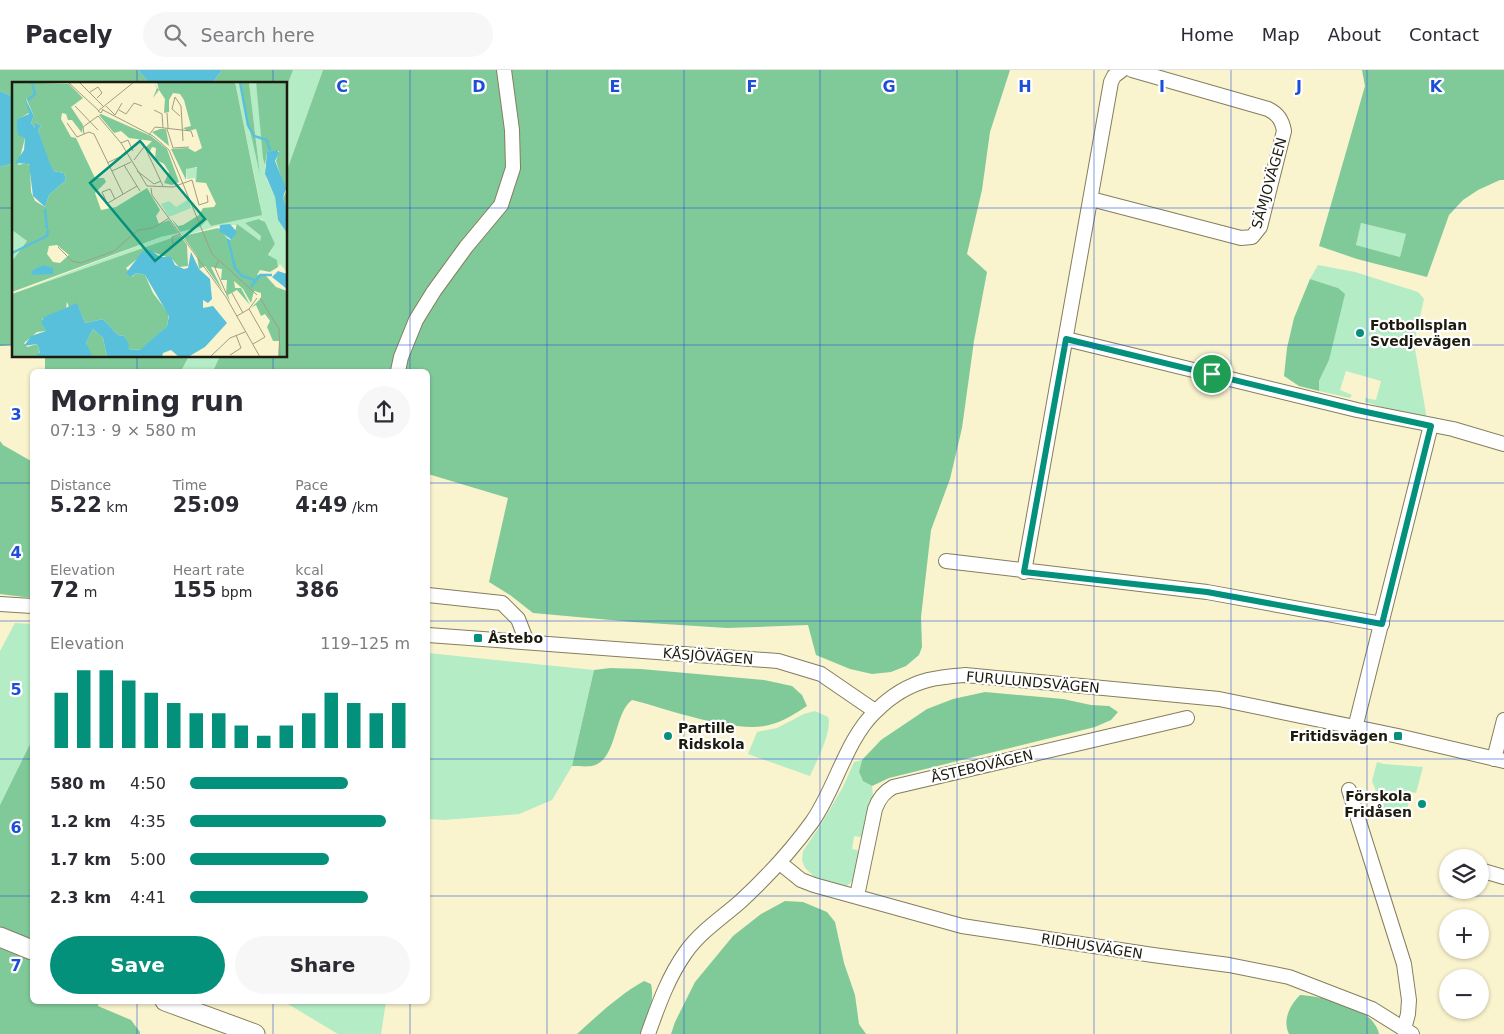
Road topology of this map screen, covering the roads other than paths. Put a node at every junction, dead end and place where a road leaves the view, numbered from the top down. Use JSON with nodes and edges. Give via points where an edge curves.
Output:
{"nodes":[{"id":1,"x":504,"y":70,"type":"edge"},
{"id":2,"x":1122,"y":70,"type":"edge"},
{"id":3,"x":1132,"y":70,"type":"edge"},
{"id":4,"x":1091,"y":199,"type":"junction"},
{"id":5,"x":1066,"y":339,"type":"junction"},
{"id":6,"x":398,"y":369,"type":"edge"},
{"id":7,"x":1431,"y":426,"type":"junction"},
{"id":8,"x":1504,"y":444,"type":"edge"},
{"id":9,"x":946,"y":561,"type":"dead end"},
{"id":10,"x":1024,"y":572,"type":"junction"},
{"id":11,"x":430,"y":595,"type":"edge"},
{"id":12,"x":0,"y":604,"type":"edge"},
{"id":13,"x":30,"y":606,"type":"edge"},
{"id":14,"x":1382,"y":624,"type":"junction"},
{"id":15,"x":430,"y":635,"type":"edge"},
{"id":16,"x":527,"y":642,"type":"junction"},
{"id":17,"x":875,"y":712,"type":"junction"},
{"id":18,"x":1187,"y":718,"type":"dead end"},
{"id":19,"x":1504,"y":720,"type":"edge"},
{"id":20,"x":1355,"y":728,"type":"junction"},
{"id":21,"x":1499,"y":760,"type":"edge"},
{"id":22,"x":1349,"y":790,"type":"dead end"},
{"id":23,"x":780,"y":863,"type":"junction"},
{"id":24,"x":1489,"y":872,"type":"edge"},
{"id":25,"x":1504,"y":876,"type":"edge"},
{"id":26,"x":857,"y":896,"type":"junction"},
{"id":27,"x":0,"y":938,"type":"edge"},
{"id":28,"x":30,"y":949,"type":"edge"},
{"id":29,"x":174,"y":1004,"type":"edge"},
{"id":30,"x":1408,"y":1031,"type":"edge"},
{"id":31,"x":254,"y":1034,"type":"edge"},
{"id":32,"x":648,"y":1034,"type":"edge"}],
"edges":[{"from":1,"to":6,"type":"street","via":[[513,168],[501,205],[434,291],[416,320]]},
{"from":2,"to":4,"type":"street","via":[[1111,82]]},
{"from":3,"to":4,"type":"street","name":"SÄMJOVÄGEN","via":[[1268,109],[1280,117],[1284,131],[1260,227],[1252,237],[1240,238]]},
{"from":4,"to":5,"type":"street"},
{"from":5,"to":7,"type":"street"},
{"from":5,"to":10,"type":"street"},
{"from":7,"to":8,"type":"street"},
{"from":7,"to":14,"type":"street"},
{"from":9,"to":10,"type":"street"},
{"from":10,"to":14,"type":"street","via":[[1207,592]]},
{"from":11,"to":16,"type":"street","via":[[502,603],[518,619]]},
{"from":12,"to":13,"type":"street"},
{"from":14,"to":20,"type":"street"},
{"from":15,"to":16,"type":"street","name":"KÅSJÖVÄGEN"},
{"from":16,"to":17,"type":"street","name":"KÅSJÖVÄGEN","via":[[778,661],[821,674]]},
{"from":17,"to":20,"type":"street","name":"FURULUNDSVÄGEN","via":[[904,690],[928,680],[965,675],[1220,699]]},
{"from":17,"to":23,"type":"street","name":"FURULUNDSVÄGEN","via":[[859,731],[814,819]]},
{"from":18,"to":26,"type":"street","name":"ÅSTEBOVÄGEN","via":[[894,786],[886,791],[875,809]]},
{"from":19,"to":21,"type":"street"},
{"from":20,"to":21,"type":"street","name":"FURULUNDSVÄGEN"},
{"from":22,"to":30,"type":"street","name":"RIDHUSVÄGEN","via":[[1408,980]]},
{"from":23,"to":26,"type":"street","name":"RIDHUSVÄGEN","via":[[801,880]]},
{"from":23,"to":32,"type":"street","name":"FURULUNDSVÄGEN","via":[[686,952],[672,974]]},
{"from":24,"to":25,"type":"street"},
{"from":26,"to":30,"type":"street","name":"RIDHUSVÄGEN","via":[[962,926],[1265,971],[1310,984],[1372,1009]]},
{"from":27,"to":28,"type":"street"},
{"from":29,"to":31,"type":"street"}]}
